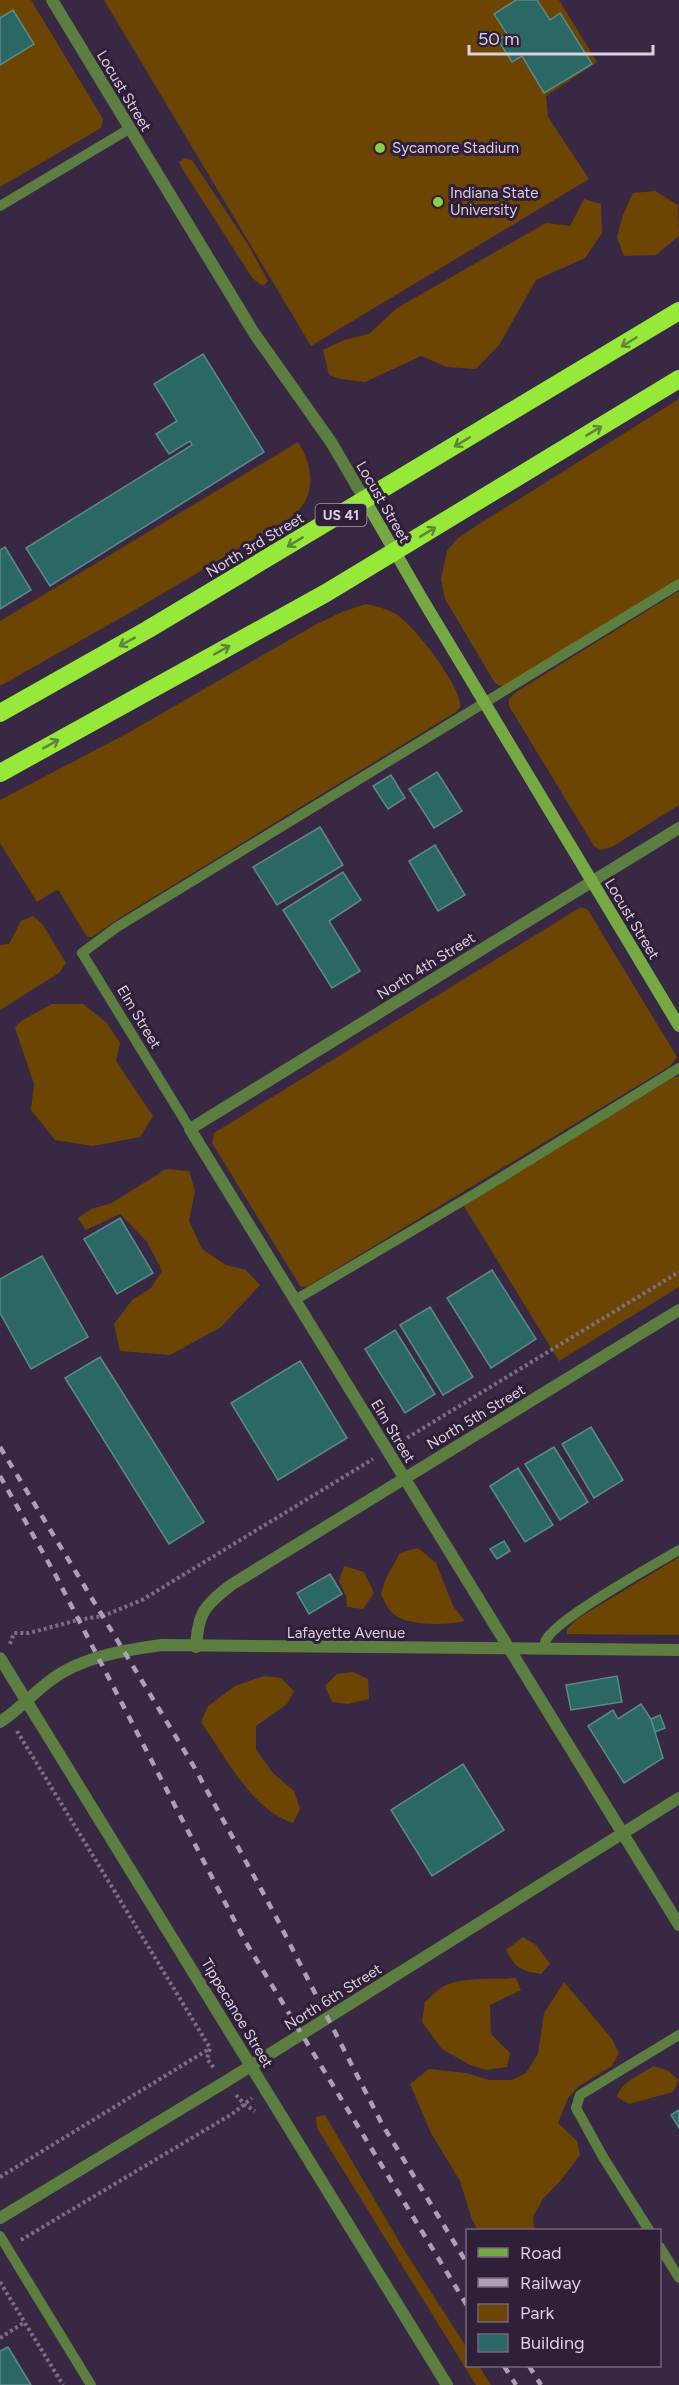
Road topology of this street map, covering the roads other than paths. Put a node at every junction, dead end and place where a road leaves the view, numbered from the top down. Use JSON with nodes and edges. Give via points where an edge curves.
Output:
{"nodes":[{"id":1,"x":52,"y":0,"type":"edge"},
{"id":2,"x":129,"y":129,"type":"junction"},
{"id":3,"x":0,"y":206,"type":"edge"},
{"id":4,"x":679,"y":311,"type":"edge"},
{"id":5,"x":679,"y":379,"type":"edge"},
{"id":6,"x":365,"y":500,"type":"junction"},
{"id":7,"x":395,"y":552,"type":"junction"},
{"id":8,"x":679,"y":584,"type":"edge"},
{"id":9,"x":486,"y":703,"type":"junction"},
{"id":10,"x":0,"y":713,"type":"edge"},
{"id":11,"x":0,"y":773,"type":"edge"},
{"id":12,"x":679,"y":828,"type":"edge"},
{"id":13,"x":591,"y":882,"type":"junction"},
{"id":14,"x":679,"y":1026,"type":"edge"},
{"id":15,"x":679,"y":1068,"type":"edge"},
{"id":16,"x":190,"y":1129,"type":"junction"},
{"id":17,"x":295,"y":1300,"type":"junction"},
{"id":18,"x":679,"y":1310,"type":"edge"},
{"id":19,"x":404,"y":1478,"type":"junction"},
{"id":20,"x":679,"y":1550,"type":"edge"},
{"id":21,"x":196,"y":1647,"type":"junction"},
{"id":22,"x":511,"y":1649,"type":"junction"},
{"id":23,"x":544,"y":1649,"type":"junction"},
{"id":24,"x":679,"y":1650,"type":"edge"},
{"id":25,"x":2,"y":1660,"type":"edge"},
{"id":26,"x":27,"y":1701,"type":"junction"},
{"id":27,"x":4,"y":1720,"type":"edge"},
{"id":28,"x":679,"y":1798,"type":"edge"},
{"id":29,"x":622,"y":1833,"type":"junction"},
{"id":30,"x":679,"y":1926,"type":"edge"},
{"id":31,"x":679,"y":2035,"type":"edge"},
{"id":32,"x":251,"y":2066,"type":"junction"},
{"id":33,"x":0,"y":2218,"type":"edge"},
{"id":34,"x":648,"y":2229,"type":"edge"},
{"id":35,"x":0,"y":2236,"type":"edge"},
{"id":36,"x":661,"y":2249,"type":"edge"},
{"id":37,"x":679,"y":2278,"type":"edge"},
{"id":38,"x":91,"y":2385,"type":"edge"},
{"id":39,"x":447,"y":2385,"type":"edge"}],
"edges":[{"from":1,"to":2,"type":"street","name":"Locust Street"},
{"from":2,"to":3,"type":"lane"},
{"from":2,"to":6,"type":"street","name":"Locust Street","via":[[254,333],[331,442]]},
{"from":4,"to":6,"type":"highway","name":"North 3rd Street","number":"US 41","one_way":true},
{"from":7,"to":5,"type":"highway","one_way":true},
{"from":6,"to":7,"type":"street","name":"Locust Street"},
{"from":6,"to":10,"type":"highway","name":"North 3rd Street","number":"US 41","one_way":true},
{"from":7,"to":9,"type":"street","name":"Locust Street"},
{"from":11,"to":7,"type":"highway","one_way":true},
{"from":8,"to":9,"type":"lane"},
{"from":9,"to":13,"type":"street","name":"Locust Street"},
{"from":9,"to":16,"type":"lane","name":"Elm Street","via":[[117,927],[82,953]]},
{"from":12,"to":13,"type":"street","name":"North 4th Street"},
{"from":13,"to":14,"type":"street","name":"Locust Street"},
{"from":13,"to":16,"type":"street","name":"North 4th Street"},
{"from":15,"to":17,"type":"lane"},
{"from":16,"to":17,"type":"street","name":"Elm Street"},
{"from":17,"to":19,"type":"street","name":"Elm Street"},
{"from":18,"to":19,"type":"street","name":"North 5th Street"},
{"from":19,"to":21,"type":"street","name":"North 5th Street","via":[[231,1585],[203,1611],[197,1624]]},
{"from":19,"to":22,"type":"street","name":"Elm Street"},
{"from":20,"to":23,"type":"lane","via":[[569,1619],[546,1640]]},
{"from":21,"to":22,"type":"street","name":"Lafayette Avenue"},
{"from":21,"to":26,"type":"street","name":"Lafayette Avenue","via":[[162,1645],[124,1651],[72,1667],[51,1679]]},
{"from":22,"to":23,"type":"street","name":"Lafayette Avenue"},
{"from":22,"to":29,"type":"street","name":"Elm Street"},
{"from":23,"to":24,"type":"street","name":"Lafayette Avenue"},
{"from":25,"to":26,"type":"street","name":"Tippecanoe Street"},
{"from":26,"to":27,"type":"street"},
{"from":26,"to":32,"type":"street","name":"Tippecanoe Street"},
{"from":28,"to":29,"type":"street","name":"North 6th Street"},
{"from":29,"to":30,"type":"street","name":"Elm Street"},
{"from":29,"to":32,"type":"street","name":"North 6th Street"},
{"from":31,"to":34,"type":"lane","via":[[580,2095],[576,2108]]},
{"from":32,"to":33,"type":"street","name":"North 6th Street"},
{"from":32,"to":39,"type":"street","name":"Tippecanoe Street"},
{"from":35,"to":38,"type":"lane"},
{"from":36,"to":37,"type":"lane"}]}
